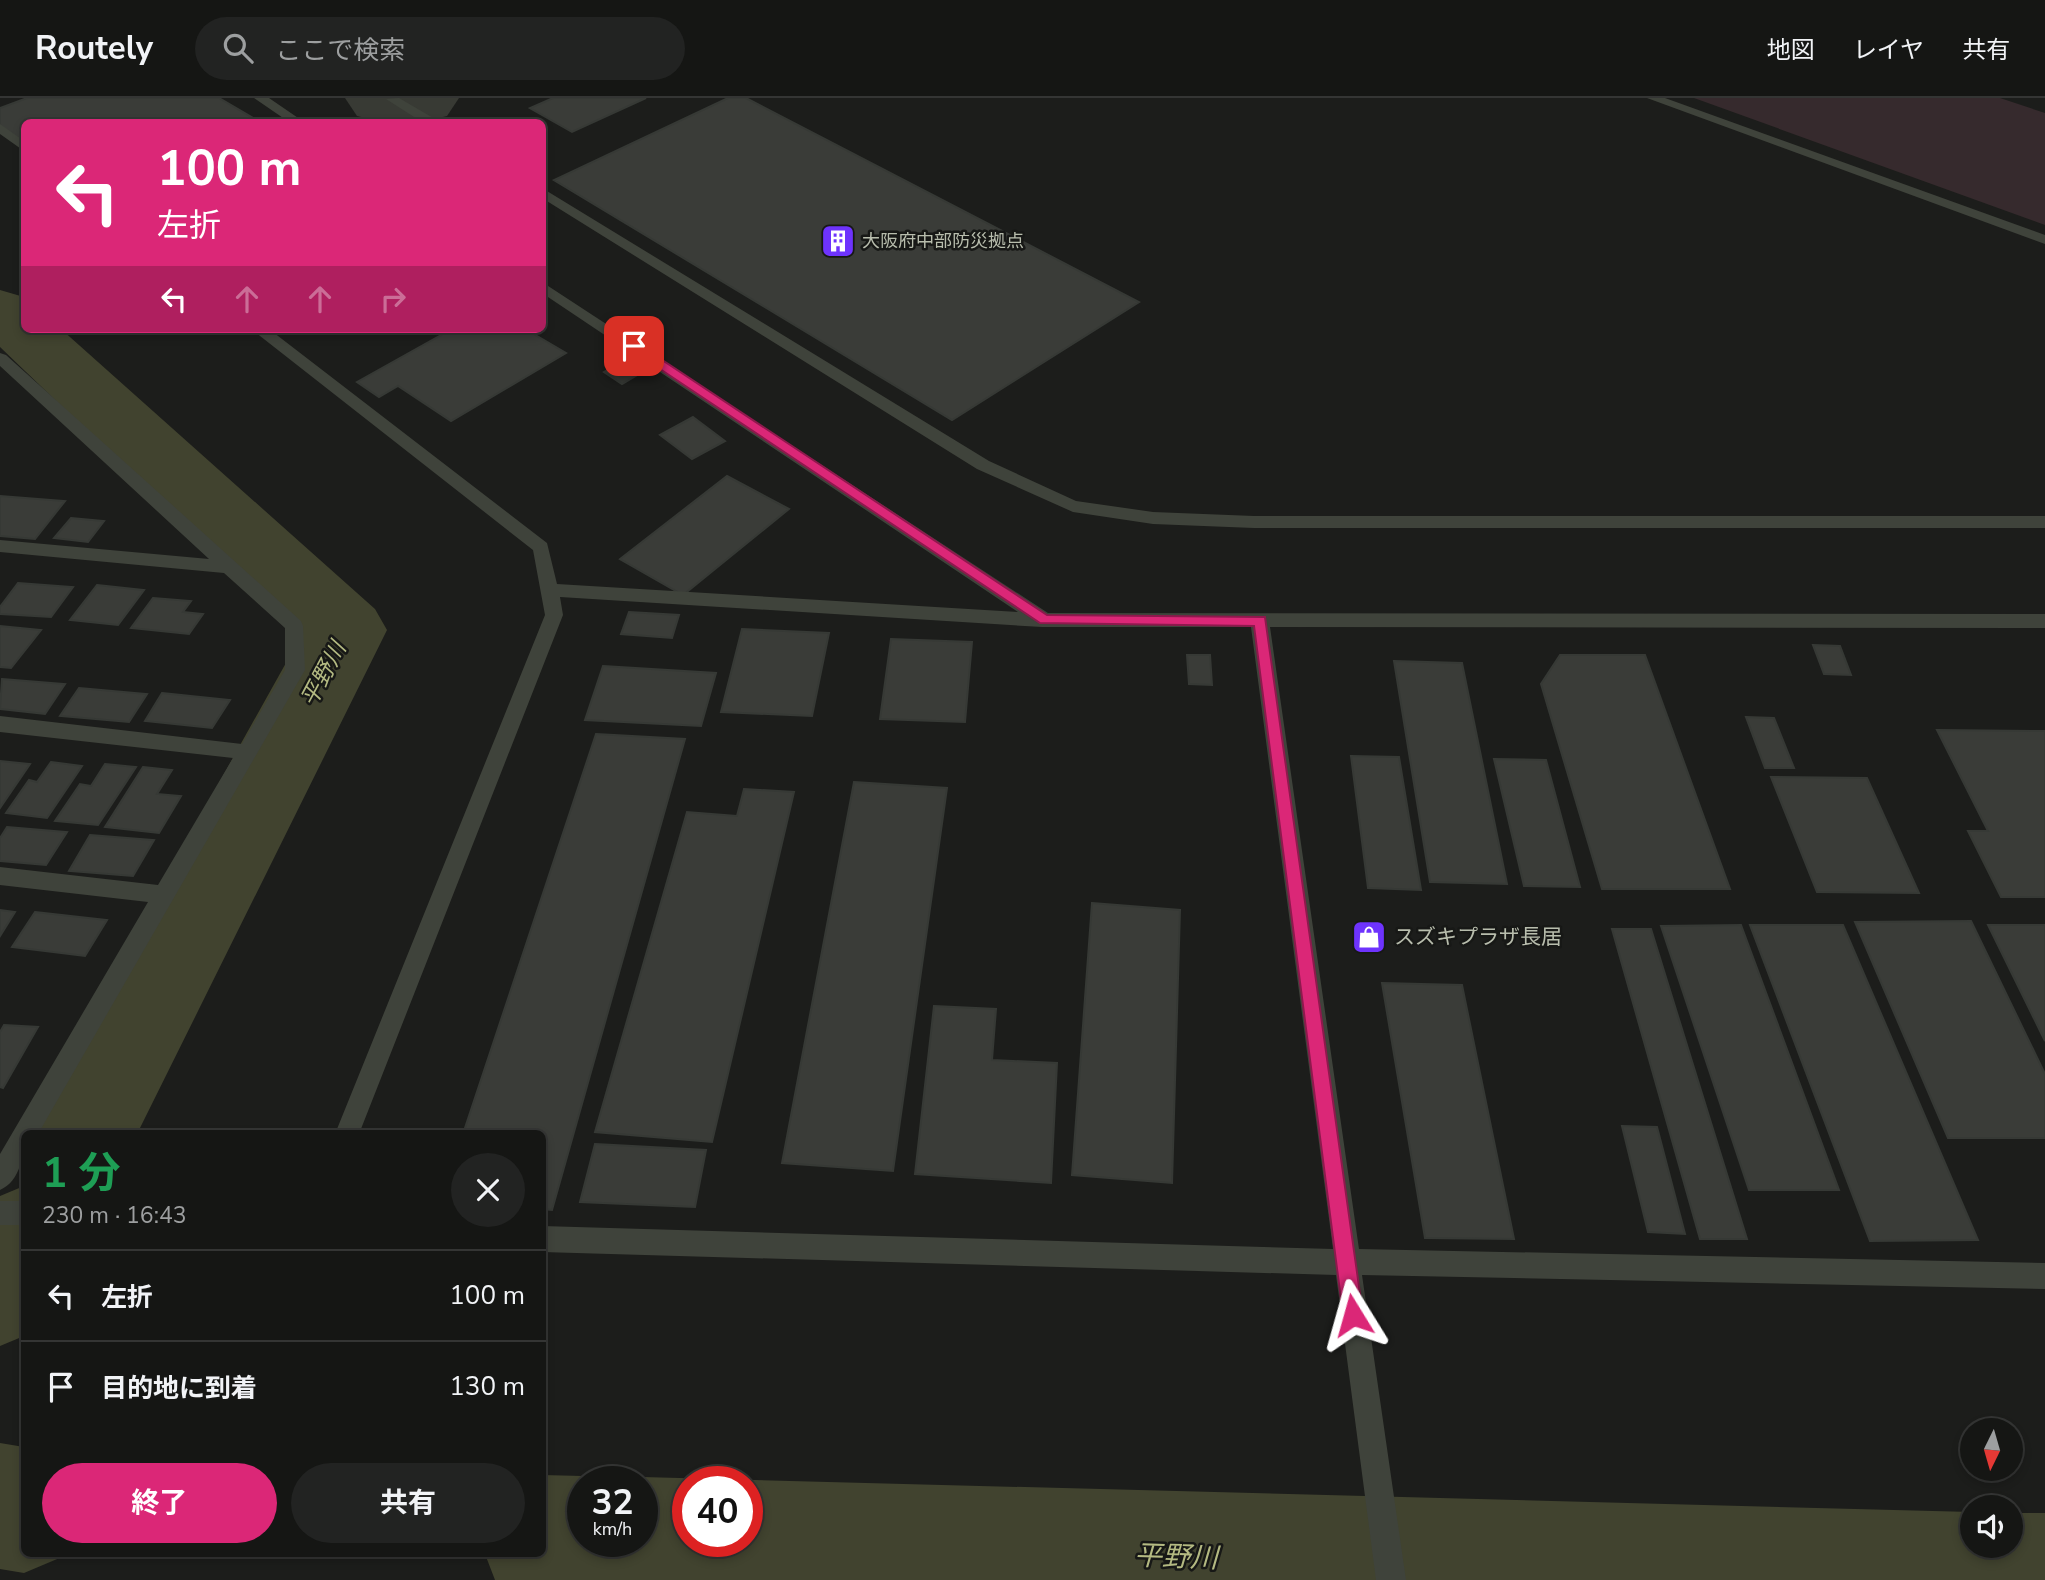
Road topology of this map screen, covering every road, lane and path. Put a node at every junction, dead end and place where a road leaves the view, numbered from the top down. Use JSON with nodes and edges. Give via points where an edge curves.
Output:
{"nodes":[{"id":1,"x":260,"y":98,"type":"edge"},
{"id":2,"x":1653,"y":98,"type":"edge"},
{"id":3,"x":392,"y":99,"type":"edge"},
{"id":4,"x":292,"y":119,"type":"edge"},
{"id":5,"x":425,"y":119,"type":"edge"},
{"id":6,"x":0,"y":128,"type":"edge"},
{"id":7,"x":21,"y":145,"type":"edge"},
{"id":8,"x":546,"y":194,"type":"edge"},
{"id":9,"x":2045,"y":240,"type":"edge"},
{"id":10,"x":546,"y":289,"type":"edge"},
{"id":11,"x":264,"y":333,"type":"edge"},
{"id":12,"x":0,"y":358,"type":"edge"},
{"id":13,"x":2045,"y":522,"type":"edge"},
{"id":14,"x":0,"y":546,"type":"edge"},
{"id":15,"x":230,"y":567,"type":"junction"},
{"id":16,"x":550,"y":590,"type":"junction"},
{"id":17,"x":1045,"y":620,"type":"junction"},
{"id":18,"x":1260,"y":621,"type":"junction"},
{"id":19,"x":2045,"y":621,"type":"edge"},
{"id":20,"x":0,"y":724,"type":"edge"},
{"id":21,"x":246,"y":752,"type":"junction"},
{"id":22,"x":0,"y":876,"type":"edge"},
{"id":23,"x":163,"y":895,"type":"junction"},
{"id":24,"x":28,"y":1130,"type":"edge"},
{"id":25,"x":350,"y":1130,"type":"edge"},
{"id":26,"x":21,"y":1142,"type":"edge"},
{"id":27,"x":0,"y":1178,"type":"edge"},
{"id":28,"x":546,"y":1240,"type":"edge"},
{"id":29,"x":1346,"y":1262,"type":"junction"},
{"id":30,"x":2045,"y":1276,"type":"edge"},
{"id":31,"x":1391,"y":1580,"type":"edge"}],
"edges":[{"from":1,"to":4,"type":"street"},
{"from":2,"to":9,"type":"street"},
{"from":3,"to":5,"type":"street"},
{"from":6,"to":7,"type":"street"},
{"from":8,"to":13,"type":"street","via":[[983,465],[1073,506],[1153,518],[1254,522]]},
{"from":10,"to":17,"type":"street"},
{"from":11,"to":16,"type":"street","via":[[541,547]]},
{"from":12,"to":15,"type":"street"},
{"from":14,"to":15,"type":"street"},
{"from":15,"to":21,"type":"street","via":[[294,626],[295,670]]},
{"from":16,"to":17,"type":"street"},
{"from":16,"to":25,"type":"street","via":[[554,615]]},
{"from":17,"to":18,"type":"street"},
{"from":18,"to":19,"type":"street"},
{"from":18,"to":29,"type":"street"},
{"from":20,"to":21,"type":"street"},
{"from":21,"to":23,"type":"street"},
{"from":22,"to":23,"type":"street"},
{"from":23,"to":24,"type":"street"},
{"from":26,"to":27,"type":"street"},
{"from":28,"to":29,"type":"street"},
{"from":29,"to":30,"type":"street"},
{"from":29,"to":31,"type":"street"}]}
